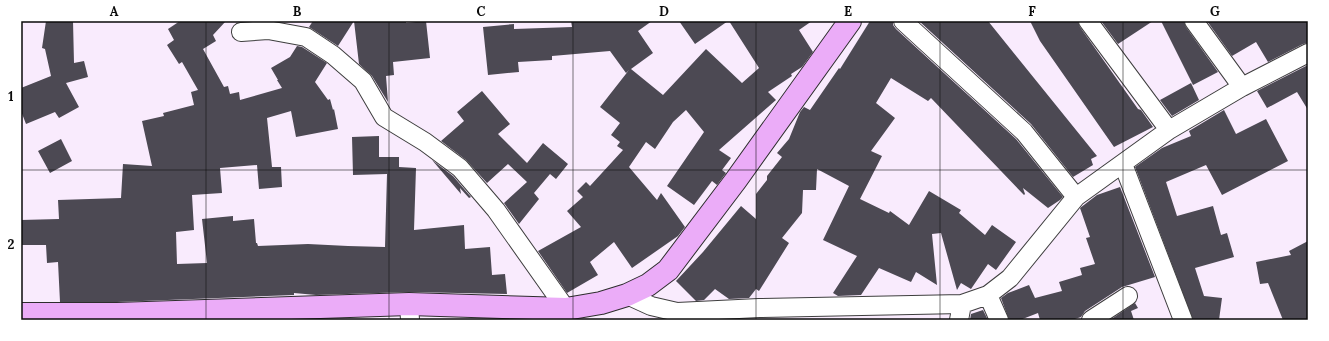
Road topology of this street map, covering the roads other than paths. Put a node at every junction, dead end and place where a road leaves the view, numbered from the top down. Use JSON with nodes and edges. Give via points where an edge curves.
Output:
{"nodes":[{"id":1,"x":850,"y":21,"type":"edge"},
{"id":2,"x":903,"y":21,"type":"edge"},
{"id":3,"x":1088,"y":21,"type":"edge"},
{"id":4,"x":1194,"y":21,"type":"edge"},
{"id":5,"x":241,"y":32,"type":"dead end"},
{"id":6,"x":1308,"y":53,"type":"edge"},
{"id":7,"x":1242,"y":87,"type":"junction"},
{"id":8,"x":1169,"y":130,"type":"junction"},
{"id":9,"x":1123,"y":164,"type":"junction"},
{"id":10,"x":1076,"y":197,"type":"junction"},
{"id":11,"x":627,"y":295,"type":"junction"},
{"id":12,"x":988,"y":295,"type":"junction"},
{"id":13,"x":1128,"y":296,"type":"dead end"},
{"id":14,"x":566,"y":309,"type":"junction"},
{"id":15,"x":410,"y":312,"type":"edge"},
{"id":16,"x":960,"y":312,"type":"edge"},
{"id":17,"x":21,"y":314,"type":"edge"},
{"id":18,"x":117,"y":317,"type":"edge"},
{"id":19,"x":999,"y":320,"type":"edge"},
{"id":20,"x":1091,"y":320,"type":"edge"},
{"id":21,"x":1183,"y":320,"type":"edge"}],
"edges":[{"from":1,"to":11,"type":"main road","via":[[668,270],[648,285]]},
{"from":2,"to":10,"type":"street","via":[[1024,132]]},
{"from":3,"to":8,"type":"street"},
{"from":4,"to":7,"type":"street"},
{"from":5,"to":14,"type":"street","via":[[268,30],[306,37],[363,81],[384,117],[425,142],[460,168],[496,210]]},
{"from":6,"to":7,"type":"street"},
{"from":7,"to":8,"type":"street"},
{"from":8,"to":9,"type":"street"},
{"from":9,"to":10,"type":"street"},
{"from":9,"to":21,"type":"street"},
{"from":10,"to":12,"type":"street","via":[[1010,278]]},
{"from":11,"to":14,"type":"main road"},
{"from":11,"to":16,"type":"street","via":[[651,306],[677,312],[759,308]]},
{"from":12,"to":16,"type":"street"},
{"from":12,"to":19,"type":"street"},
{"from":13,"to":20,"type":"street"},
{"from":14,"to":15,"type":"main road"},
{"from":15,"to":18,"type":"main road"},
{"from":17,"to":18,"type":"main road"}]}
